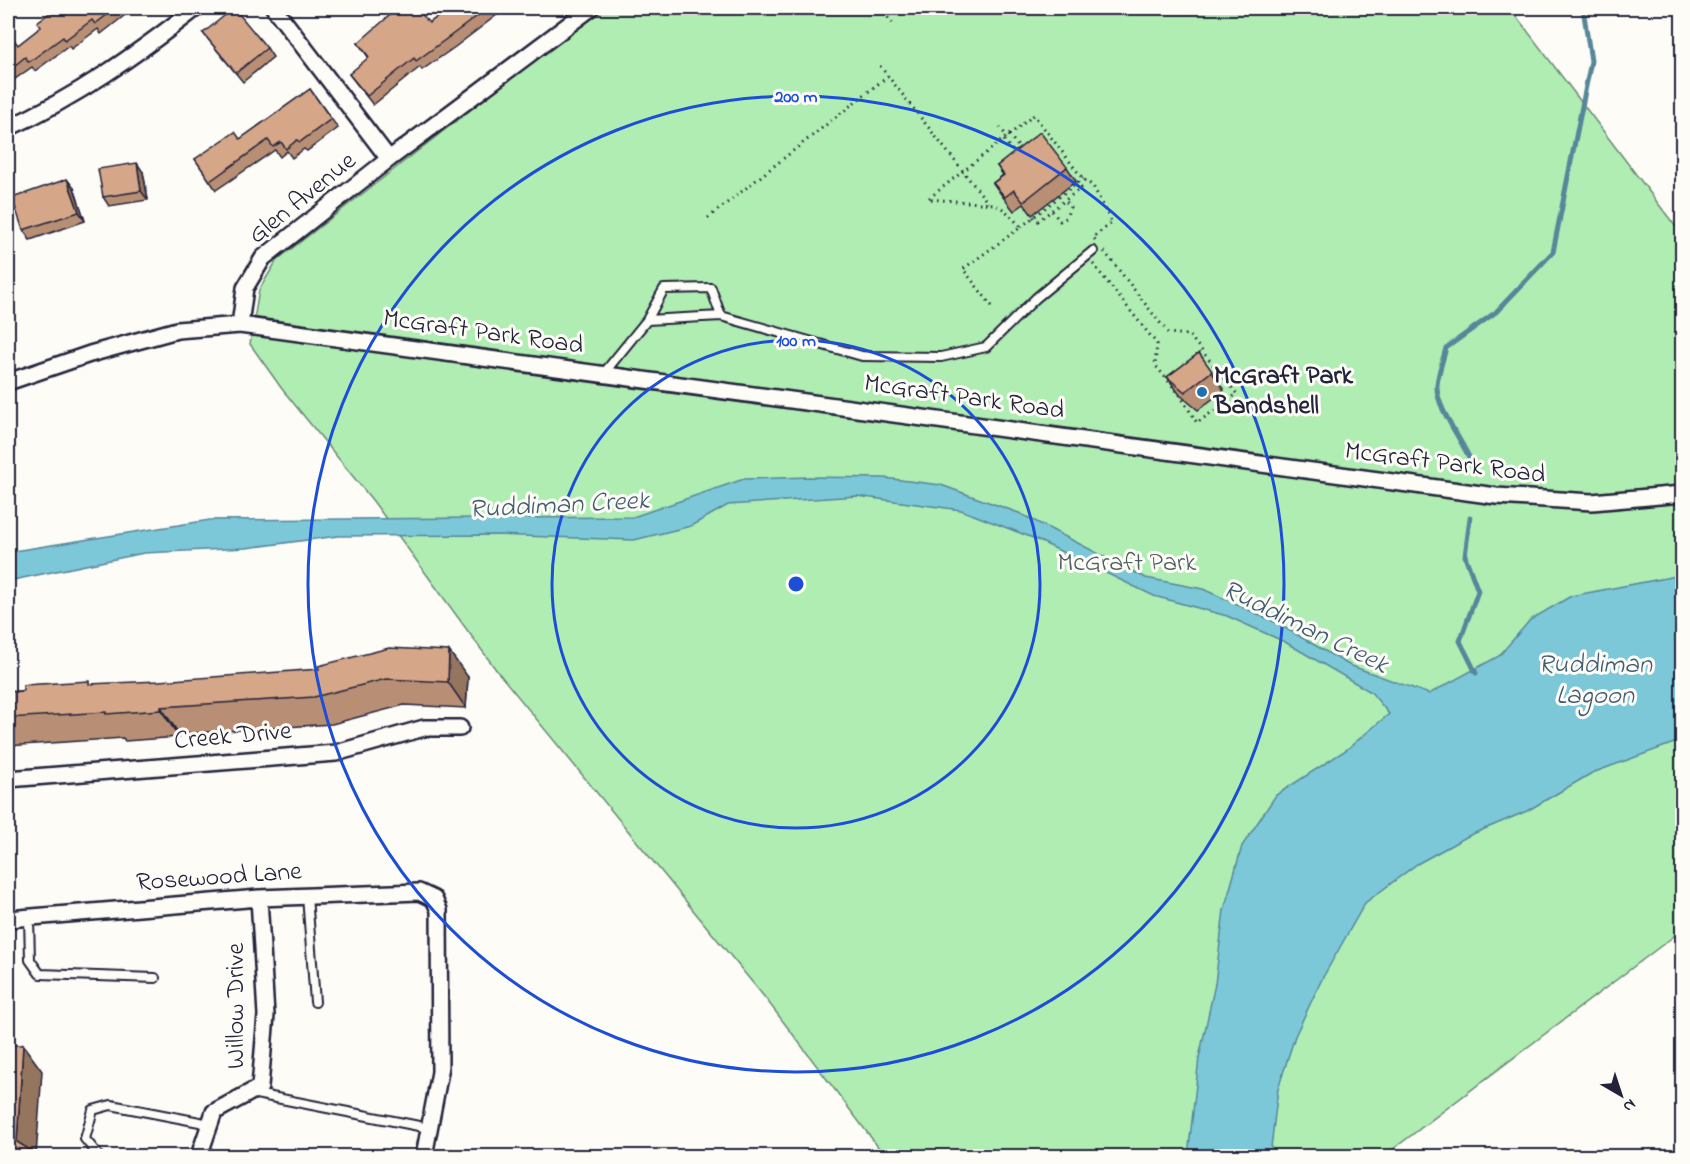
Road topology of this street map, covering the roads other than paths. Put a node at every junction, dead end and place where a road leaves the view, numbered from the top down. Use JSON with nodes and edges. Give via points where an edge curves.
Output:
{"nodes":[{"id":1,"x":196,"y":8,"type":"edge"},
{"id":2,"x":274,"y":8,"type":"edge"},
{"id":3,"x":591,"y":8,"type":"edge"},
{"id":4,"x":8,"y":128,"type":"edge"},
{"id":5,"x":389,"y":159,"type":"junction"},
{"id":6,"x":1090,"y":253,"type":"road end"},
{"id":7,"x":721,"y":316,"type":"junction"},
{"id":8,"x":647,"y":320,"type":"junction"},
{"id":9,"x":240,"y":325,"type":"junction"},
{"id":10,"x":604,"y":373,"type":"junction"},
{"id":11,"x":8,"y":382,"type":"edge"},
{"id":12,"x":1683,"y":494,"type":"edge"},
{"id":13,"x":460,"y":728,"type":"dead end"},
{"id":14,"x":8,"y":779,"type":"edge"},
{"id":15,"x":306,"y":896,"type":"junction"},
{"id":16,"x":259,"y":898,"type":"junction"},
{"id":17,"x":29,"y":917,"type":"junction"},
{"id":18,"x":8,"y":919,"type":"edge"},
{"id":19,"x":155,"y":978,"type":"dead end"},
{"id":20,"x":315,"y":1002,"type":"dead end"},
{"id":21,"x":249,"y":1092,"type":"junction"},
{"id":22,"x":210,"y":1124,"type":"junction"},
{"id":23,"x":429,"y":1128,"type":"junction"},
{"id":24,"x":99,"y":1156,"type":"edge"},
{"id":25,"x":199,"y":1156,"type":"edge"},
{"id":26,"x":424,"y":1156,"type":"edge"}],
"edges":[{"from":1,"to":4,"type":"street","via":[[114,69]]},
{"from":2,"to":5,"type":"street"},
{"from":3,"to":5,"type":"street","name":"Glen Avenue"},
{"from":5,"to":9,"type":"street","name":"Glen Avenue","via":[[263,258],[245,288]]},
{"from":6,"to":7,"type":"lane","via":[[986,346],[941,357],[862,356]]},
{"from":7,"to":8,"type":"lane"},
{"from":7,"to":8,"type":"lane","via":[[711,288],[664,289]]},
{"from":8,"to":10,"type":"lane"},
{"from":9,"to":10,"type":"street","name":"McGraft Park Road"},
{"from":9,"to":11,"type":"street","via":[[177,330]]},
{"from":10,"to":12,"type":"street","name":"McGraft Park Road","via":[[1496,496],[1592,502]]},
{"from":13,"to":14,"type":"street","name":"Creek Drive","via":[[423,728],[336,753]]},
{"from":15,"to":16,"type":"street","name":"Rosewood Lane"},
{"from":15,"to":20,"type":"lane"},
{"from":15,"to":23,"type":"street","name":"Rosewood Lane","via":[[419,892],[434,899],[439,910],[440,1072]]},
{"from":16,"to":17,"type":"street","name":"Rosewood Lane"},
{"from":16,"to":21,"type":"street","name":"Willow Drive","via":[[266,1015],[260,1087]]},
{"from":17,"to":18,"type":"street","name":"Rosewood Lane"},
{"from":17,"to":19,"type":"lane","via":[[30,960],[40,974]]},
{"from":21,"to":22,"type":"street","name":"Willow Drive","via":[[214,1112]]},
{"from":21,"to":23,"type":"lane"},
{"from":22,"to":24,"type":"lane","via":[[111,1105],[93,1110],[85,1139]]},
{"from":22,"to":25,"type":"street","name":"Willow Drive"},
{"from":23,"to":26,"type":"street"}]}
